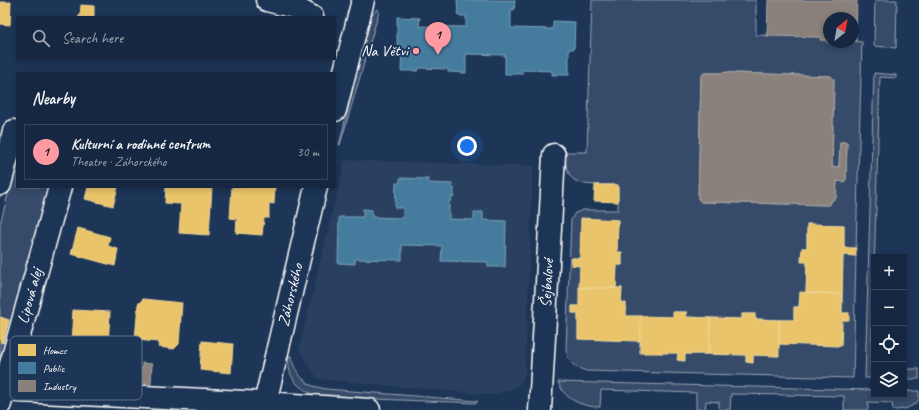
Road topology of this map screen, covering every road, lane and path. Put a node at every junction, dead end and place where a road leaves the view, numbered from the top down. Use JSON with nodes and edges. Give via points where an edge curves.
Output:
{"nodes":[{"id":1,"x":267,"y":0,"type":"edge"},
{"id":2,"x":363,"y":0,"type":"edge"},
{"id":3,"x":310,"y":16,"type":"edge"},
{"id":4,"x":342,"y":42,"type":"edge"},
{"id":5,"x":336,"y":100,"type":"edge"},
{"id":6,"x":10,"y":131,"type":"edge"},
{"id":7,"x":554,"y":155,"type":"dead end"},
{"id":8,"x":0,"y":184,"type":"edge"},
{"id":9,"x":60,"y":188,"type":"edge"},
{"id":10,"x":316,"y":188,"type":"edge"},
{"id":11,"x":18,"y":336,"type":"edge"},
{"id":12,"x":10,"y":363,"type":"edge"},
{"id":13,"x":1,"y":395,"type":"edge"},
{"id":14,"x":142,"y":399,"type":"edge"},
{"id":15,"x":265,"y":403,"type":"junction"},
{"id":16,"x":368,"y":410,"type":"edge"},
{"id":17,"x":540,"y":410,"type":"edge"}],
"edges":[{"from":1,"to":3,"type":"street","via":[[294,7]]},
{"from":2,"to":4,"type":"street"},
{"from":4,"to":5,"type":"street"},
{"from":6,"to":8,"type":"street"},
{"from":7,"to":17,"type":"street","name":"Šejbalové"},
{"from":9,"to":11,"type":"street","name":"Lipová alej"},
{"from":10,"to":15,"type":"street","name":"Záhorského"},
{"from":12,"to":13,"type":"street","name":"Lipová alej"},
{"from":14,"to":15,"type":"street"},
{"from":15,"to":16,"type":"street"}]}
